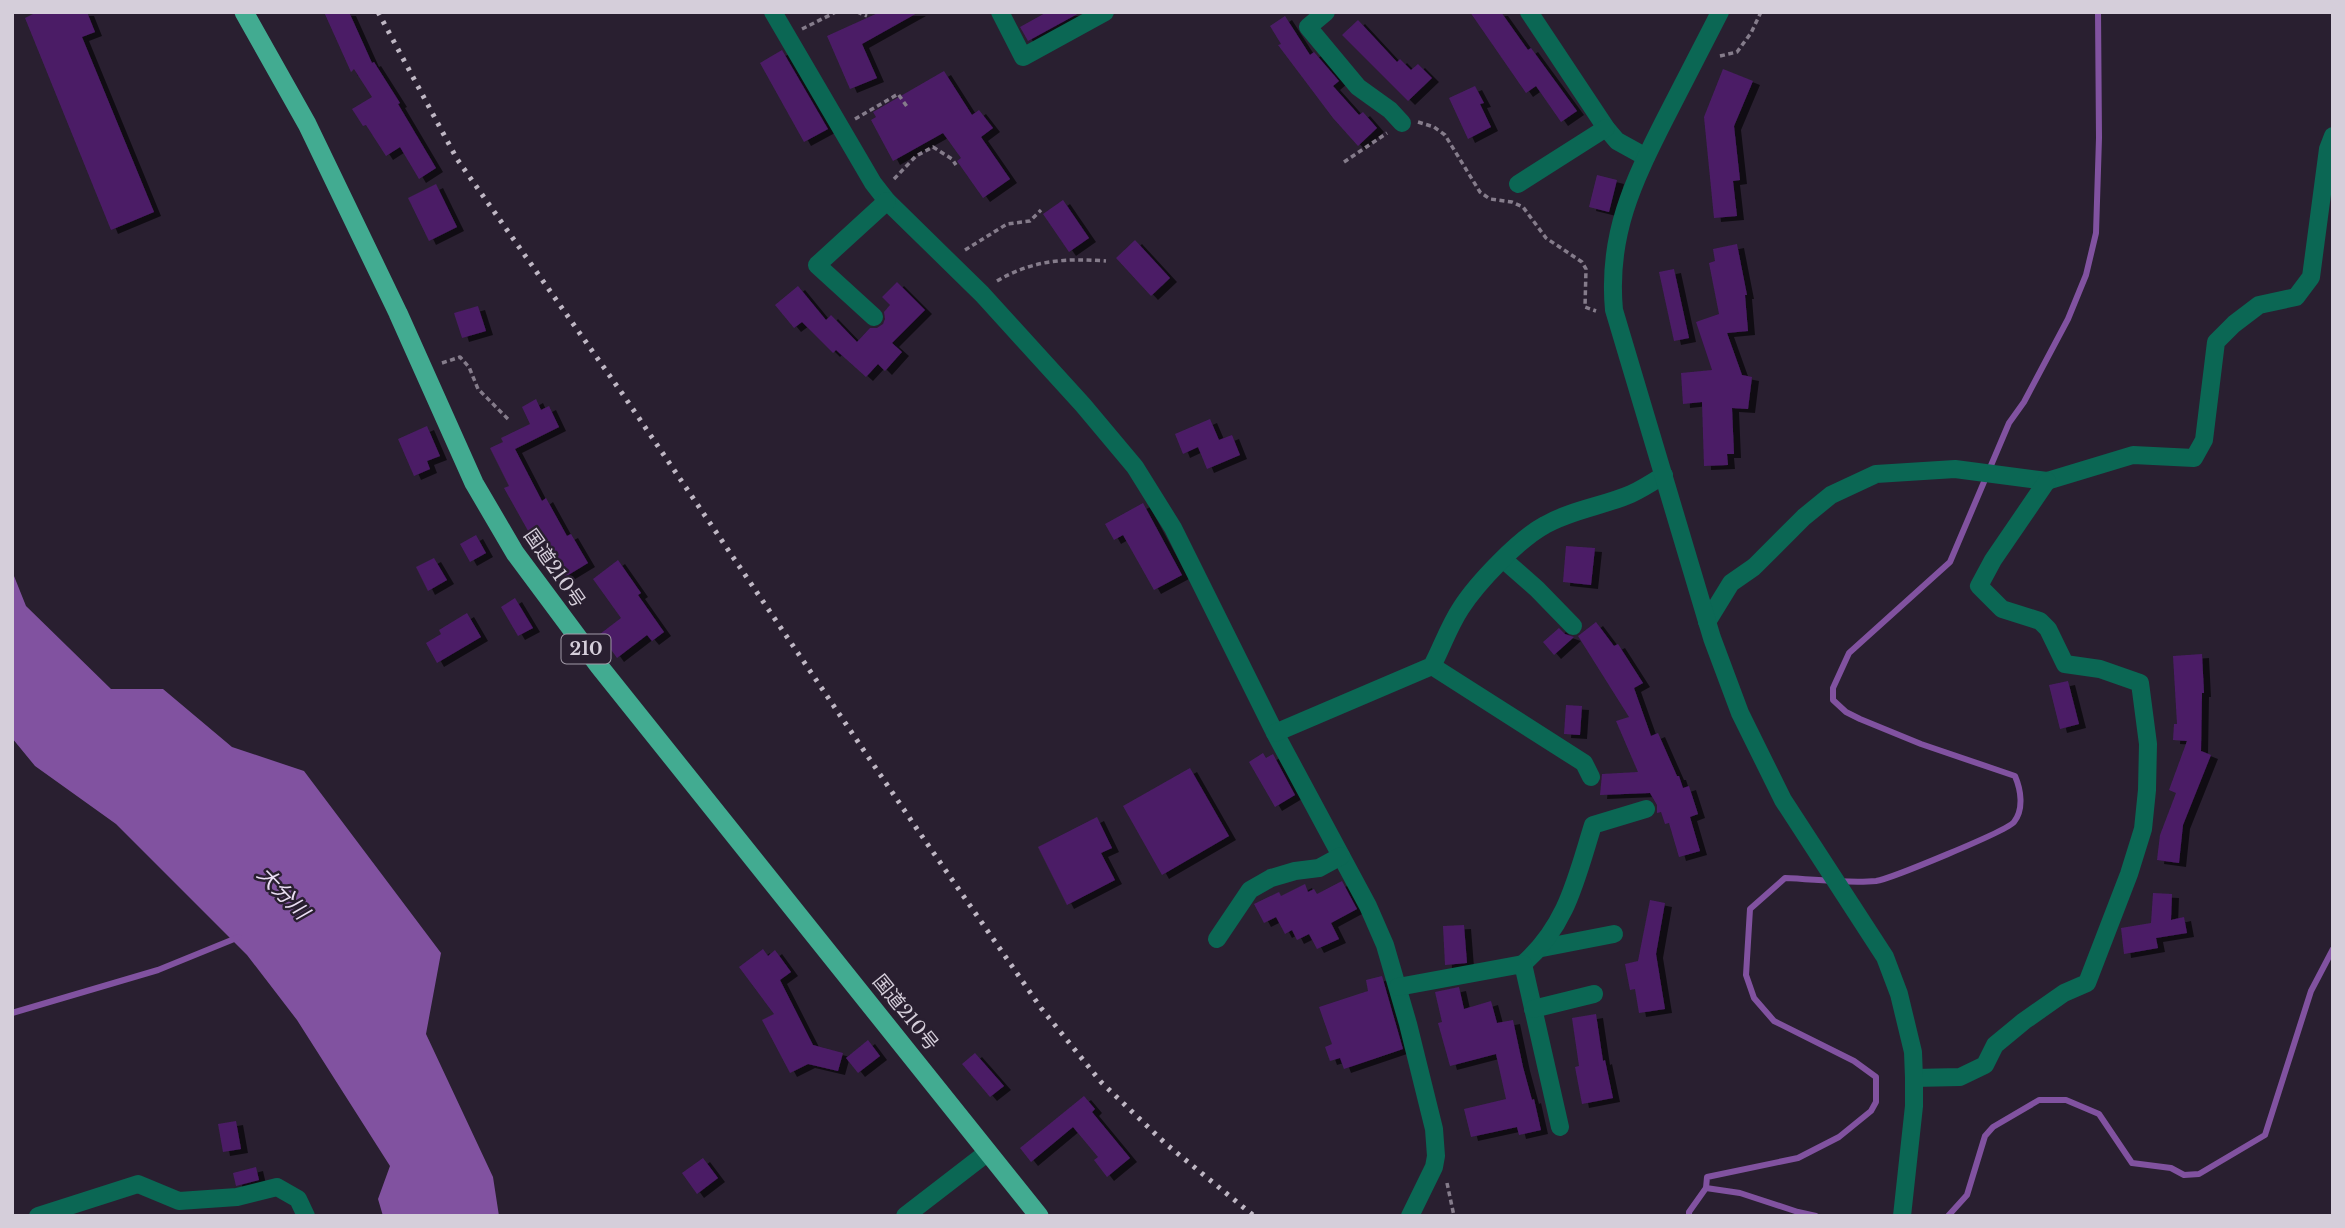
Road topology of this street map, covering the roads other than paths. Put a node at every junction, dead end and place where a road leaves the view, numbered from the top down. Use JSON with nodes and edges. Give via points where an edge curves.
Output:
{"nodes":[{"id":1,"x":773,"y":12,"type":"edge"},
{"id":2,"x":1000,"y":12,"type":"edge"},
{"id":3,"x":1105,"y":12,"type":"edge"},
{"id":4,"x":1326,"y":12,"type":"edge"},
{"id":5,"x":1529,"y":12,"type":"edge"},
{"id":6,"x":1720,"y":12,"type":"edge"},
{"id":7,"x":250,"y":14,"type":"edge"},
{"id":8,"x":1402,"y":123,"type":"road end"},
{"id":9,"x":1606,"y":128,"type":"junction"},
{"id":10,"x":2333,"y":135,"type":"edge"},
{"id":11,"x":1646,"y":157,"type":"junction"},
{"id":12,"x":1518,"y":184,"type":"dead end"},
{"id":13,"x":887,"y":201,"type":"junction"},
{"id":14,"x":874,"y":317,"type":"dead end"},
{"id":15,"x":1664,"y":475,"type":"junction"},
{"id":16,"x":2047,"y":481,"type":"junction"},
{"id":17,"x":1504,"y":560,"type":"junction"},
{"id":18,"x":1707,"y":622,"type":"junction"},
{"id":19,"x":1573,"y":626,"type":"dead end"},
{"id":20,"x":1432,"y":666,"type":"junction"},
{"id":21,"x":1275,"y":733,"type":"junction"},
{"id":22,"x":1591,"y":777,"type":"dead end"},
{"id":23,"x":1646,"y":809,"type":"dead end"},
{"id":24,"x":1341,"y":856,"type":"junction"},
{"id":25,"x":1614,"y":934,"type":"dead end"},
{"id":26,"x":1217,"y":939,"type":"dead end"},
{"id":27,"x":1542,"y":948,"type":"junction"},
{"id":28,"x":1523,"y":964,"type":"junction"},
{"id":29,"x":1398,"y":987,"type":"junction"},
{"id":30,"x":1594,"y":995,"type":"dead end"},
{"id":31,"x":1533,"y":1009,"type":"junction"},
{"id":32,"x":1914,"y":1078,"type":"junction"},
{"id":33,"x":1560,"y":1127,"type":"dead end"},
{"id":34,"x":988,"y":1152,"type":"junction"},
{"id":35,"x":38,"y":1216,"type":"edge"},
{"id":36,"x":306,"y":1216,"type":"edge"},
{"id":37,"x":905,"y":1216,"type":"edge"},
{"id":38,"x":1039,"y":1216,"type":"edge"},
{"id":39,"x":1410,"y":1216,"type":"edge"},
{"id":40,"x":1902,"y":1216,"type":"edge"}],
"edges":[{"from":1,"to":13,"type":"street"},
{"from":2,"to":3,"type":"street","via":[[1023,57]]},
{"from":4,"to":8,"type":"street","via":[[1308,27],[1358,87]]},
{"from":5,"to":9,"type":"street"},
{"from":6,"to":11,"type":"street"},
{"from":7,"to":34,"type":"highway","name":"国道210号","number":"210","via":[[500,531],[617,688]]},
{"from":9,"to":11,"type":"street","via":[[1617,141]]},
{"from":9,"to":12,"type":"street"},
{"from":10,"to":16,"type":"street","via":[[2311,277],[2296,297],[2259,305],[2216,342],[2204,440],[2194,458],[2133,455]]},
{"from":11,"to":15,"type":"street","via":[[1620,219],[1612,286],[1621,338]]},
{"from":13,"to":14,"type":"street","via":[[817,265]]},
{"from":13,"to":21,"type":"street","via":[[982,294],[1135,467],[1157,498]]},
{"from":15,"to":17,"type":"street","via":[[1631,495],[1545,525]]},
{"from":15,"to":18,"type":"street"},
{"from":16,"to":18,"type":"street","via":[[1955,469],[1876,474],[1831,495],[1804,517],[1754,567],[1731,583]]},
{"from":16,"to":32,"type":"street","via":[[1979,586],[2002,609],[2040,621],[2065,664],[2100,668],[2140,683],[2148,744],[2143,829],[2087,983],[2064,993],[2014,1029],[1995,1045],[1985,1065],[1960,1077]]},
{"from":17,"to":19,"type":"street"},
{"from":17,"to":20,"type":"street","via":[[1460,609]]},
{"from":18,"to":32,"type":"street","via":[[1740,713],[1783,800],[1892,973],[1906,1016]]},
{"from":20,"to":21,"type":"street"},
{"from":20,"to":22,"type":"street","via":[[1584,763]]},
{"from":21,"to":24,"type":"street"},
{"from":23,"to":27,"type":"street","via":[[1593,825],[1568,905]]},
{"from":24,"to":26,"type":"street","via":[[1319,868],[1270,878],[1250,890]]},
{"from":24,"to":29,"type":"street","via":[[1376,924]]},
{"from":25,"to":27,"type":"street"},
{"from":27,"to":28,"type":"street"},
{"from":28,"to":29,"type":"street"},
{"from":28,"to":31,"type":"street"},
{"from":29,"to":39,"type":"street","via":[[1436,1144],[1434,1167]]},
{"from":30,"to":31,"type":"street"},
{"from":31,"to":33,"type":"street"},
{"from":32,"to":40,"type":"street"},
{"from":34,"to":37,"type":"street"},
{"from":34,"to":38,"type":"highway","name":"国道210号","number":"210"},
{"from":35,"to":36,"type":"street","via":[[138,1184],[180,1200],[237,1197],[277,1187],[298,1199]]}]}
